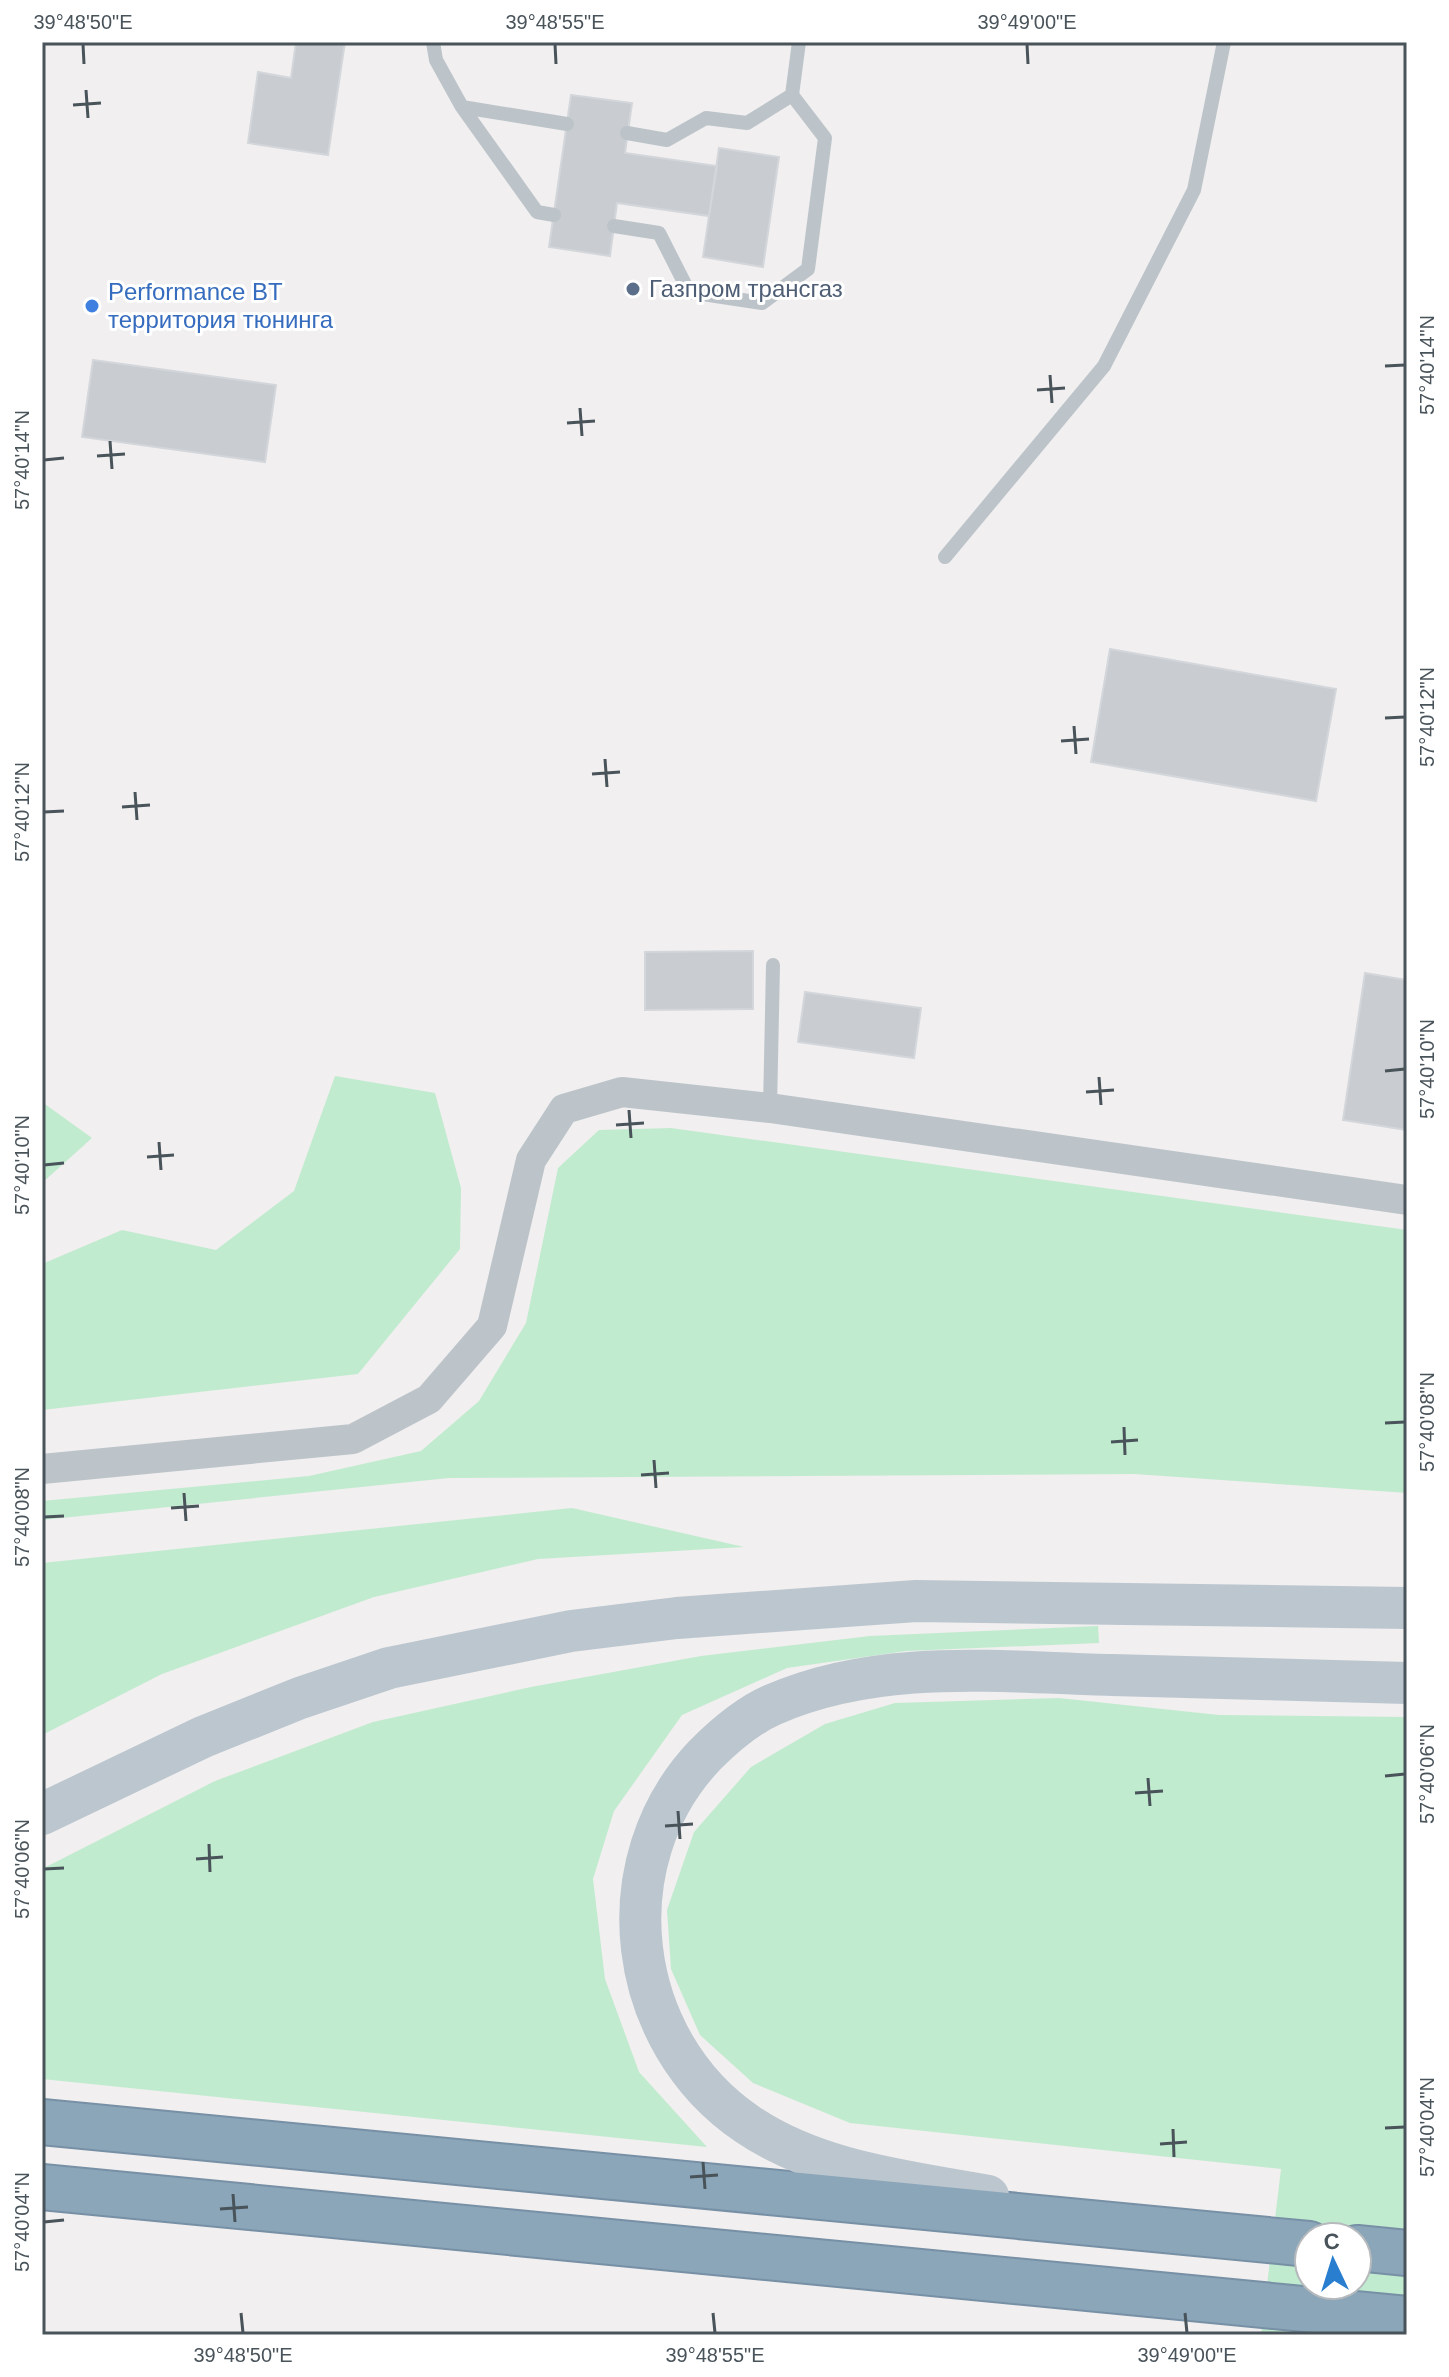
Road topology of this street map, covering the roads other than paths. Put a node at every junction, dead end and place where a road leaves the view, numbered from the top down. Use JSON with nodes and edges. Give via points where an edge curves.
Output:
{"nodes":[{"id":1,"x":433,"y":42,"type":"edge"},
{"id":2,"x":799,"y":42,"type":"edge"},
{"id":3,"x":1224,"y":42,"type":"edge"},
{"id":4,"x":792,"y":95,"type":"junction"},
{"id":5,"x":462,"y":107,"type":"junction"},
{"id":6,"x":567,"y":124,"type":"dead end"},
{"id":7,"x":627,"y":133,"type":"dead end"},
{"id":8,"x":554,"y":215,"type":"dead end"},
{"id":9,"x":614,"y":226,"type":"dead end"},
{"id":10,"x":945,"y":557,"type":"dead end"},
{"id":11,"x":773,"y":965,"type":"dead end"},
{"id":12,"x":770,"y":1108,"type":"junction"},
{"id":13,"x":1407,"y":1200,"type":"edge"},
{"id":14,"x":42,"y":1469,"type":"edge"},
{"id":15,"x":1407,"y":1608,"type":"edge"},
{"id":16,"x":1407,"y":1683,"type":"edge"},
{"id":17,"x":42,"y":1814,"type":"edge"},
{"id":18,"x":42,"y":2122,"type":"edge"},
{"id":19,"x":42,"y":2187,"type":"edge"},
{"id":20,"x":1194,"y":2233,"type":"junction"},
{"id":21,"x":1293,"y":2242,"type":"edge"},
{"id":22,"x":1373,"y":2250,"type":"edge"},
{"id":23,"x":1407,"y":2253,"type":"edge"},
{"id":24,"x":1407,"y":2319,"type":"edge"}],
"edges":[{"from":1,"to":5,"type":"lane","via":[[436,60]]},
{"from":2,"to":4,"type":"lane"},
{"from":3,"to":10,"type":"lane","via":[[1194,190],[1104,366]]},
{"from":4,"to":7,"type":"lane","via":[[747,123],[706,118],[667,140]]},
{"from":4,"to":9,"type":"lane","via":[[825,138],[808,269],[762,303],[689,292],[659,233]]},
{"from":5,"to":6,"type":"lane"},
{"from":5,"to":8,"type":"lane","via":[[537,212]]},
{"from":11,"to":12,"type":"lane"},
{"from":12,"to":13,"type":"street"},
{"from":12,"to":14,"type":"street","via":[[622,1092],[564,1109],[531,1160],[492,1326],[429,1399],[353,1439]]},
{"from":15,"to":17,"type":"main road","via":[[916,1601],[571,1631],[389,1668],[315,1693],[203,1737]]},
{"from":16,"to":20,"type":"main road","via":[[975,1671],[864,1676],[768,1707],[724,1736],[689,1772],[665,1810],[648,1855],[640,1901],[639,1945],[647,1986],[662,2024],[686,2061],[746,2124],[847,2168]]},
{"from":18,"to":20,"type":"highway"},
{"from":19,"to":24,"type":"highway"},
{"from":20,"to":21,"type":"highway"},
{"from":22,"to":23,"type":"highway"}]}
